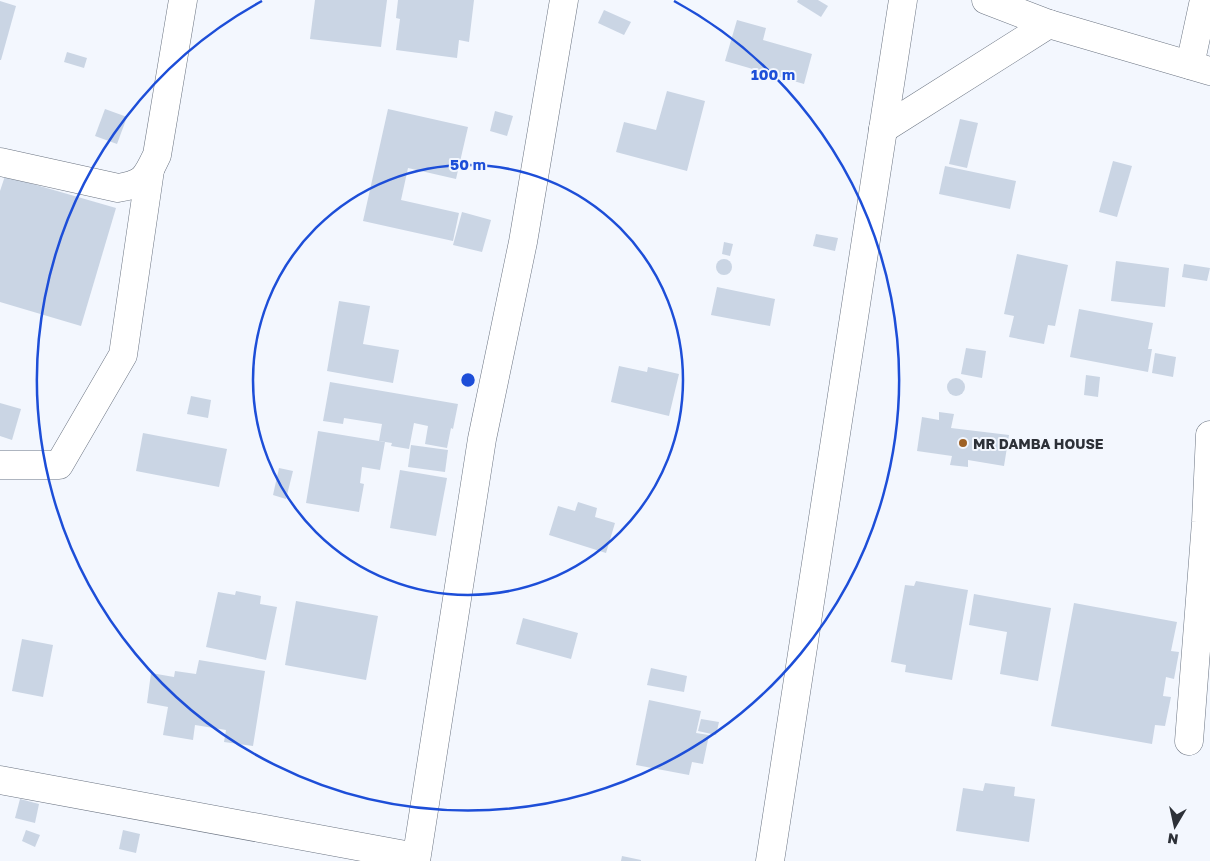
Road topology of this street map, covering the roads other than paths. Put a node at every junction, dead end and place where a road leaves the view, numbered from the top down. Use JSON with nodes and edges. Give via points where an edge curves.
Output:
{"nodes":[{"id":1,"x":183,"y":0,"type":"edge"},
{"id":2,"x":564,"y":0,"type":"edge"},
{"id":3,"x":903,"y":0,"type":"edge"},
{"id":4,"x":986,"y":0,"type":"edge"},
{"id":5,"x":1204,"y":0,"type":"edge"},
{"id":6,"x":1049,"y":24,"type":"junction"},
{"id":7,"x":1200,"y":68,"type":"edge"},
{"id":8,"x":883,"y":129,"type":"junction"},
{"id":9,"x":0,"y":162,"type":"edge"},
{"id":10,"x":150,"y":170,"type":"junction"},
{"id":11,"x":1210,"y":435,"type":"edge"},
{"id":12,"x":0,"y":465,"type":"edge"},
{"id":13,"x":1189,"y":741,"type":"dead end"},
{"id":14,"x":0,"y":780,"type":"edge"},
{"id":15,"x":416,"y":859,"type":"edge"},
{"id":16,"x":770,"y":861,"type":"edge"}],
"edges":[{"from":1,"to":10,"type":"street","via":[[157,155]]},
{"from":2,"to":15,"type":"street","via":[[523,242],[482,439]]},
{"from":3,"to":8,"type":"street"},
{"from":4,"to":6,"type":"street"},
{"from":5,"to":7,"type":"street"},
{"from":6,"to":7,"type":"street"},
{"from":6,"to":8,"type":"street"},
{"from":8,"to":16,"type":"street"},
{"from":9,"to":10,"type":"street","via":[[118,188],[142,181]]},
{"from":10,"to":12,"type":"street","via":[[123,355],[60,465]]},
{"from":11,"to":13,"type":"street"},
{"from":14,"to":15,"type":"street"}]}
